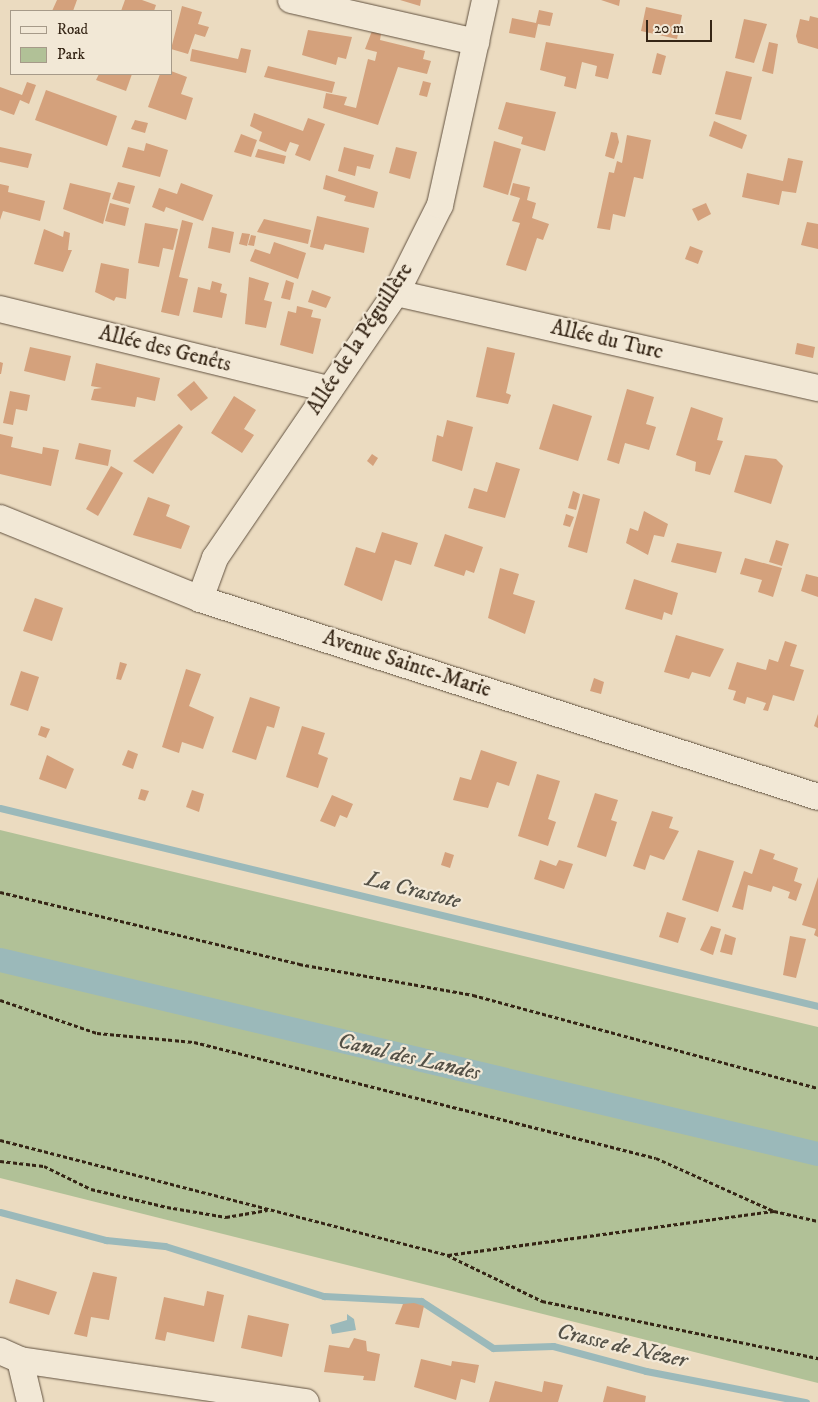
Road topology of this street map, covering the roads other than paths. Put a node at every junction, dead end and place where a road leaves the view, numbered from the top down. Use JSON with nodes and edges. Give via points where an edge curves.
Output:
{"nodes":[{"id":1,"x":291,"y":0,"type":"edge"},
{"id":2,"x":485,"y":0,"type":"edge"},
{"id":3,"x":476,"y":42,"type":"junction"},
{"id":4,"x":396,"y":293,"type":"junction"},
{"id":5,"x":0,"y":308,"type":"edge"},
{"id":6,"x":818,"y":388,"type":"edge"},
{"id":7,"x":329,"y":389,"type":"junction"},
{"id":8,"x":0,"y":518,"type":"edge"},
{"id":9,"x":200,"y":599,"type":"junction"},
{"id":10,"x":818,"y":796,"type":"edge"},
{"id":11,"x":10,"y":1355,"type":"edge"},
{"id":12,"x":30,"y":1402,"type":"edge"},
{"id":13,"x":306,"y":1402,"type":"edge"}],
"edges":[{"from":1,"to":3,"type":"street"},
{"from":2,"to":3,"type":"street","name":"Allée de la Péguillère"},
{"from":3,"to":4,"type":"street","name":"Allée de la Péguillère","via":[[440,205]]},
{"from":4,"to":6,"type":"street","name":"Allée du Turc"},
{"from":4,"to":7,"type":"street","name":"Allée de la Péguillère"},
{"from":5,"to":7,"type":"street","name":"Allée des Genêts"},
{"from":7,"to":9,"type":"street","name":"Allée de la Péguillère","via":[[215,558]]},
{"from":8,"to":9,"type":"street","name":"Avenue Sainte-Marie"},
{"from":9,"to":10,"type":"street","name":"Avenue Sainte-Marie"},
{"from":11,"to":12,"type":"street"},
{"from":11,"to":13,"type":"street"}]}
